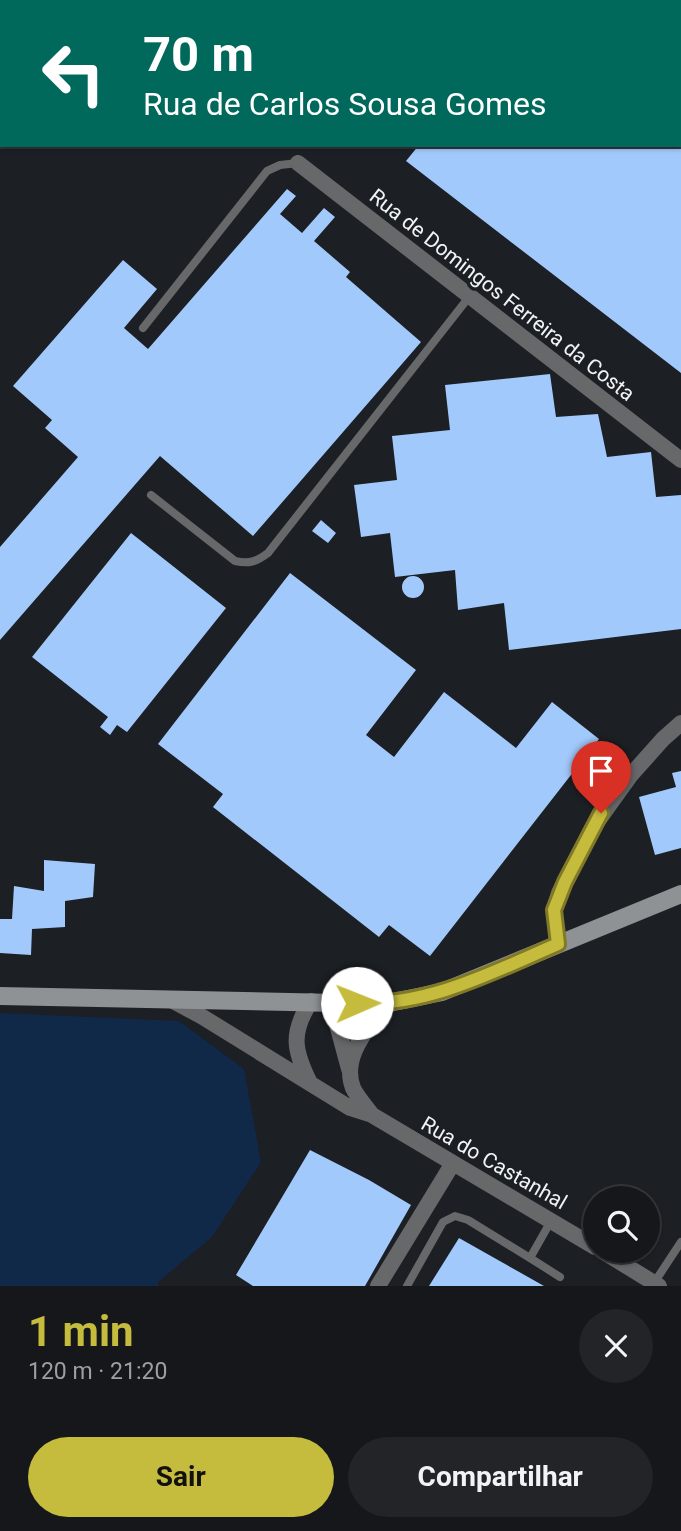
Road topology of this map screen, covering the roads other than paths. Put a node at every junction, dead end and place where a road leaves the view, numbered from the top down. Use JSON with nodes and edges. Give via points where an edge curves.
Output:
{"nodes":[{"id":1,"x":298,"y":163,"type":"joint"},
{"id":2,"x":468,"y":297,"type":"junction"},
{"id":3,"x":143,"y":328,"type":"dead end"},
{"id":4,"x":681,"y":460,"type":"edge"},
{"id":5,"x":152,"y":495,"type":"dead end"},
{"id":6,"x":681,"y":723,"type":"edge"},
{"id":7,"x":681,"y":894,"type":"edge"},
{"id":8,"x":558,"y":944,"type":"junction"},
{"id":9,"x":0,"y":996,"type":"edge"},
{"id":10,"x":173,"y":1001,"type":"junction"},
{"id":11,"x":311,"y":1001,"type":"junction"},
{"id":12,"x":331,"y":1002,"type":"junction"},
{"id":13,"x":384,"y":1004,"type":"junction"},
{"id":14,"x":349,"y":1072,"type":"junction"},
{"id":15,"x":311,"y":1084,"type":"junction"},
{"id":16,"x":372,"y":1115,"type":"junction"},
{"id":17,"x":453,"y":1163,"type":"junction"},
{"id":18,"x":551,"y":1221,"type":"junction"},
{"id":19,"x":583,"y":1240,"type":"edge"},
{"id":20,"x":681,"y":1242,"type":"edge"},
{"id":21,"x":530,"y":1258,"type":"junction"},
{"id":22,"x":622,"y":1263,"type":"edge"},
{"id":23,"x":560,"y":1277,"type":"dead end"},
{"id":24,"x":657,"y":1284,"type":"edge"},
{"id":25,"x":378,"y":1286,"type":"edge"},
{"id":26,"x":407,"y":1286,"type":"edge"}],
"edges":[{"from":1,"to":2,"type":"street","name":"Rua de Domingos Ferreira da Costa"},
{"from":1,"to":3,"type":"lane","via":[[267,171]]},
{"from":2,"to":4,"type":"street","name":"Rua de Domingos Ferreira da Costa"},
{"from":2,"to":5,"type":"lane","via":[[260,559],[248,564],[235,561]]},
{"from":6,"to":8,"type":"street","via":[[630,776],[592,828],[554,910]]},
{"from":7,"to":8,"type":"main road"},
{"from":8,"to":13,"type":"main road","via":[[442,992]]},
{"from":9,"to":10,"type":"main road"},
{"from":10,"to":11,"type":"main road"},
{"from":10,"to":15,"type":"street","name":"Rua do Castanhal"},
{"from":11,"to":12,"type":"main road"},
{"from":11,"to":15,"type":"street","via":[[295,1036],[298,1058]]},
{"from":12,"to":13,"type":"main road"},
{"from":12,"to":14,"type":"street","name":"Rua do Castanhal"},
{"from":13,"to":14,"type":"street","via":[[356,1046]]},
{"from":14,"to":16,"type":"street","name":"Rua do Castanhal","via":[[354,1090]]},
{"from":15,"to":16,"type":"street","name":"Rua do Castanhal","via":[[350,1108]]},
{"from":16,"to":17,"type":"street","name":"Rua do Castanhal"},
{"from":17,"to":18,"type":"street","name":"Rua do Castanhal"},
{"from":17,"to":25,"type":"street"},
{"from":18,"to":19,"type":"street","name":"Rua do Castanhal"},
{"from":18,"to":21,"type":"lane"},
{"from":20,"to":24,"type":"lane"},
{"from":21,"to":23,"type":"lane"},
{"from":21,"to":26,"type":"lane","via":[[454,1216],[443,1222]]},
{"from":22,"to":24,"type":"street"}]}
